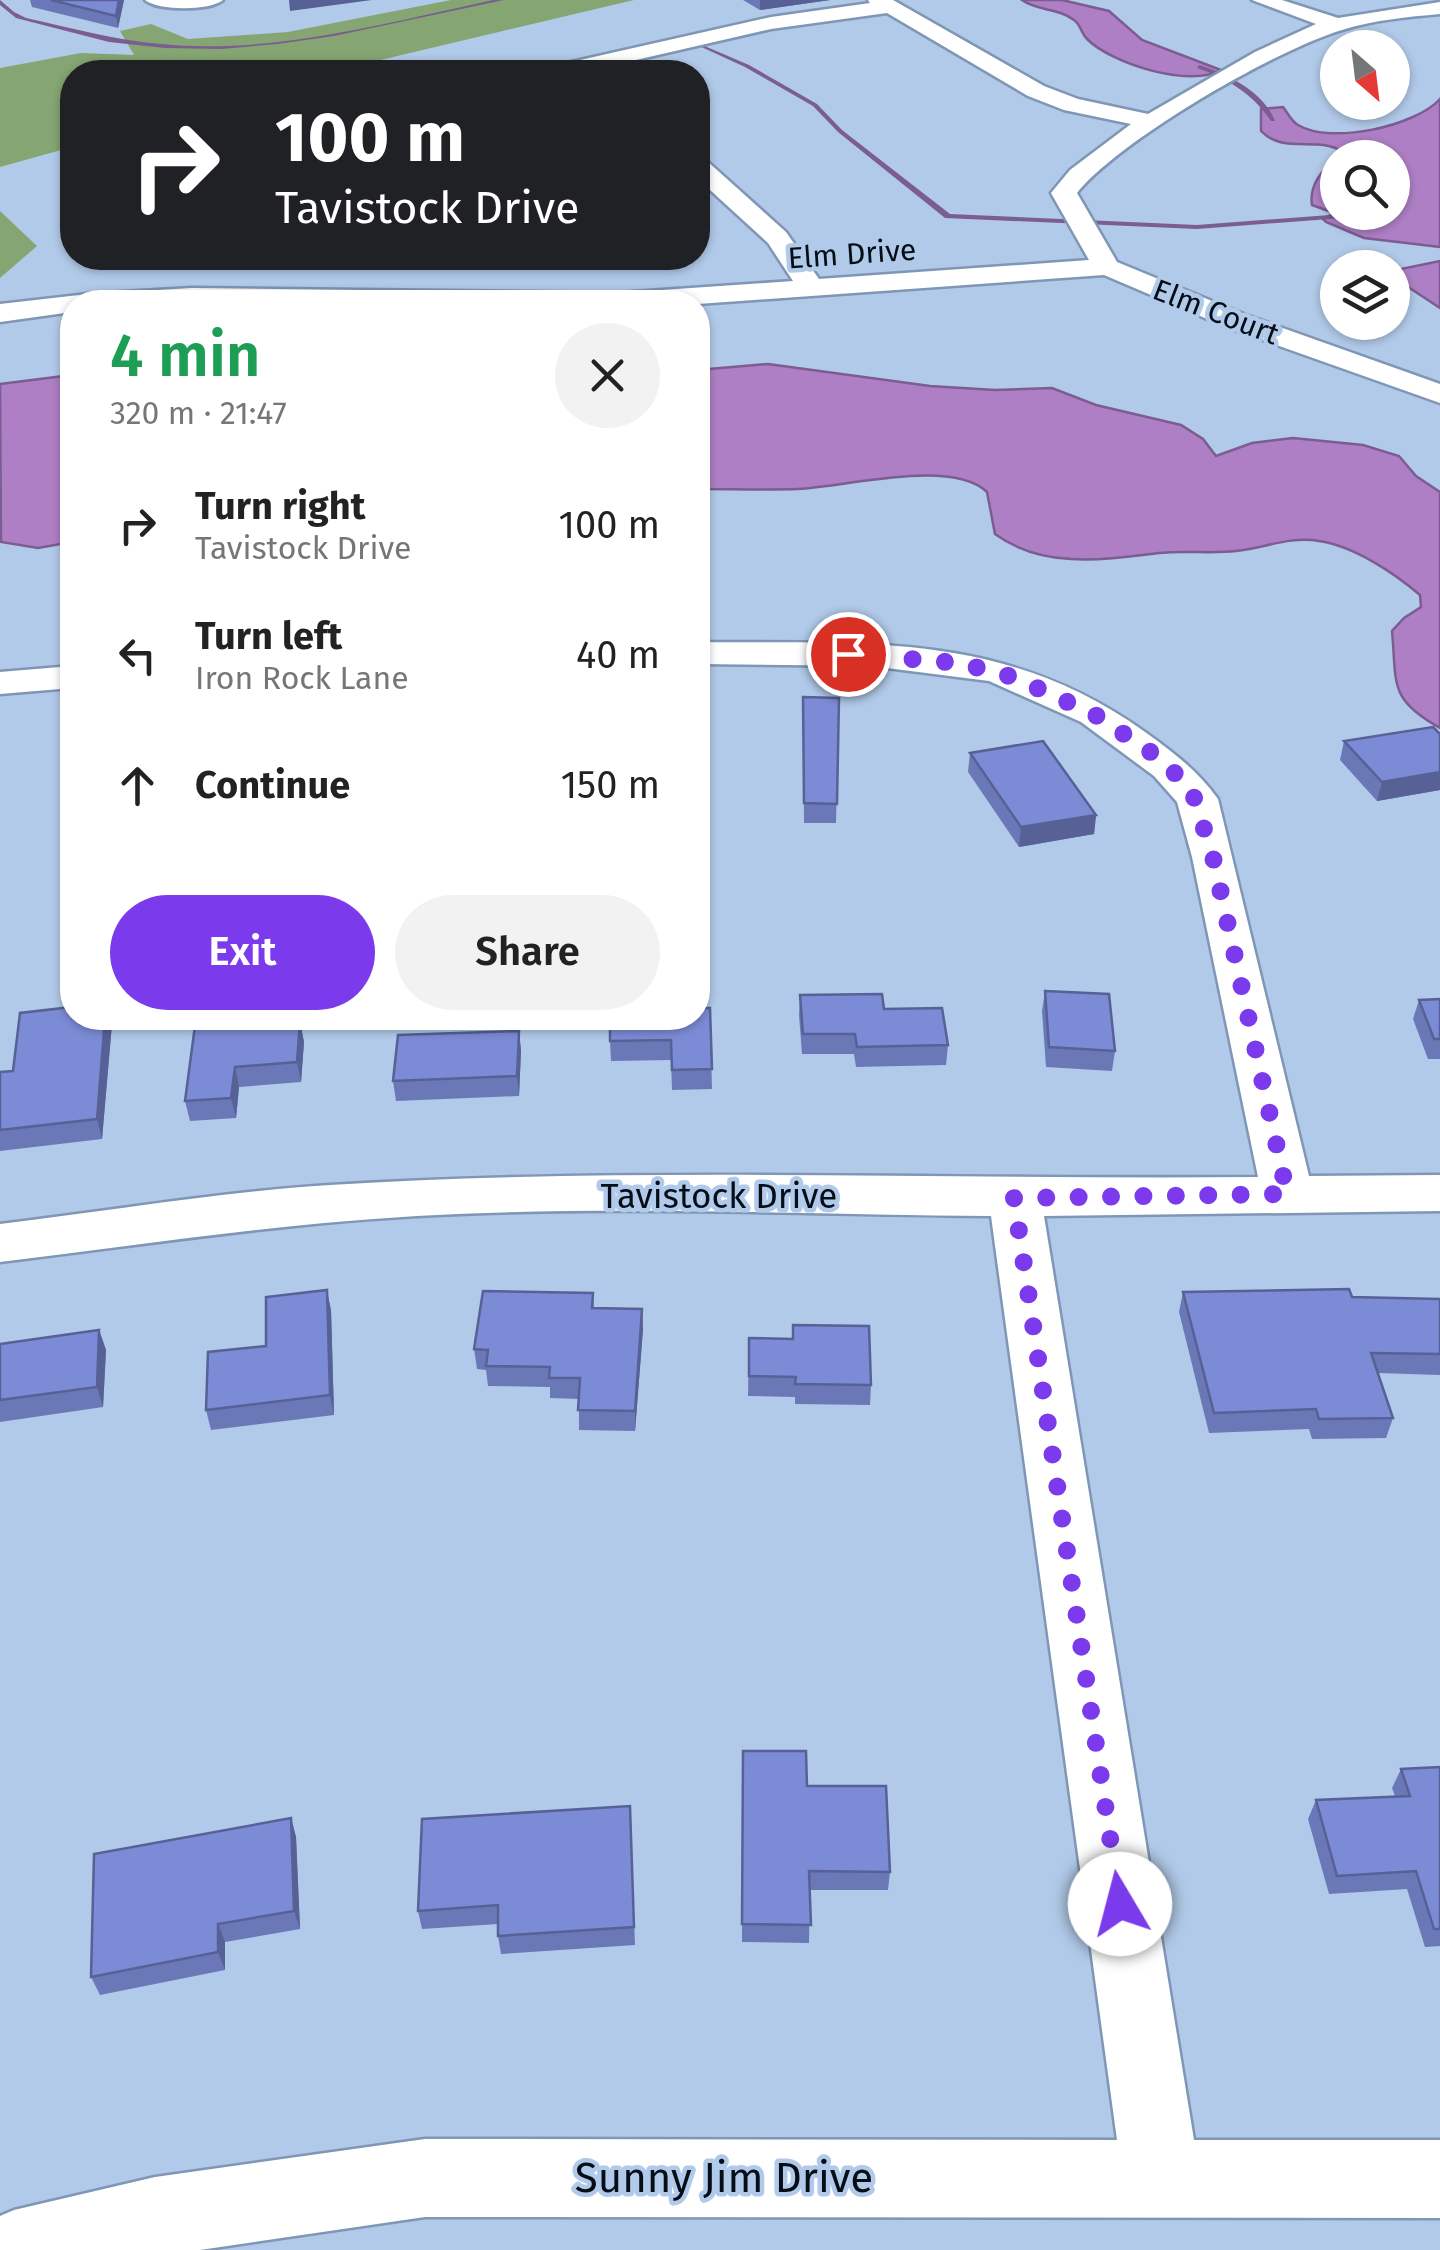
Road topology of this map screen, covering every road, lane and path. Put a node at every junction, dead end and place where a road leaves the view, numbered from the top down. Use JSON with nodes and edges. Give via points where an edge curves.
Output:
{"nodes":[{"id":1,"x":155,"y":0,"type":"edge"},
{"id":2,"x":213,"y":0,"type":"edge"},
{"id":3,"x":1262,"y":0,"type":"edge"},
{"id":4,"x":884,"y":3,"type":"edge"},
{"id":5,"x":1440,"y":8,"type":"edge"},
{"id":6,"x":1336,"y":24,"type":"junction"},
{"id":7,"x":609,"y":60,"type":"edge"},
{"id":8,"x":1152,"y":122,"type":"junction"},
{"id":9,"x":710,"y":177,"type":"edge"},
{"id":10,"x":1106,"y":268,"type":"junction"},
{"id":11,"x":813,"y":290,"type":"junction"},
{"id":12,"x":710,"y":296,"type":"edge"},
{"id":13,"x":60,"y":306,"type":"edge"},
{"id":14,"x":0,"y":313,"type":"edge"},
{"id":15,"x":1440,"y":394,"type":"edge"},
{"id":16,"x":710,"y":652,"type":"edge"},
{"id":17,"x":60,"y":677,"type":"edge"},
{"id":18,"x":0,"y":683,"type":"edge"},
{"id":19,"x":1440,"y":1193,"type":"edge"},
{"id":20,"x":1287,"y":1194,"type":"junction"},
{"id":21,"x":1014,"y":1198,"type":"junction"},
{"id":22,"x":0,"y":1243,"type":"edge"},
{"id":23,"x":1162,"y":2179,"type":"junction"},
{"id":24,"x":1440,"y":2179,"type":"edge"},
{"id":25,"x":14,"y":2250,"type":"edge"}],
"edges":[{"from":1,"to":2,"type":"street"},
{"from":3,"to":6,"type":"street"},
{"from":4,"to":7,"type":"street"},
{"from":4,"to":8,"type":"street","via":[[1052,98]]},
{"from":5,"to":6,"type":"street"},
{"from":6,"to":8,"type":"street"},
{"from":8,"to":10,"type":"street","via":[[1091,162],[1064,193]]},
{"from":9,"to":11,"type":"street","via":[[776,238]]},
{"from":10,"to":11,"type":"street","name":"Elm Drive"},
{"from":10,"to":15,"type":"street","name":"Elm Court"},
{"from":11,"to":12,"type":"street","name":"Elm Drive"},
{"from":13,"to":14,"type":"street"},
{"from":16,"to":20,"type":"street","via":[[871,655],[960,663],[1013,677],[1070,701],[1139,744],[1191,788],[1213,857]]},
{"from":17,"to":18,"type":"street"},
{"from":19,"to":20,"type":"street","name":"Tavistock Drive"},
{"from":20,"to":21,"type":"street","name":"Tavistock Drive"},
{"from":21,"to":22,"type":"street","name":"Tavistock Drive","via":[[465,1197],[326,1204]]},
{"from":21,"to":23,"type":"street"},
{"from":23,"to":24,"type":"street","name":"Sunny Jim Drive"},
{"from":23,"to":25,"type":"street","name":"Sunny Jim Drive","via":[[424,2178],[155,2216]]}]}
